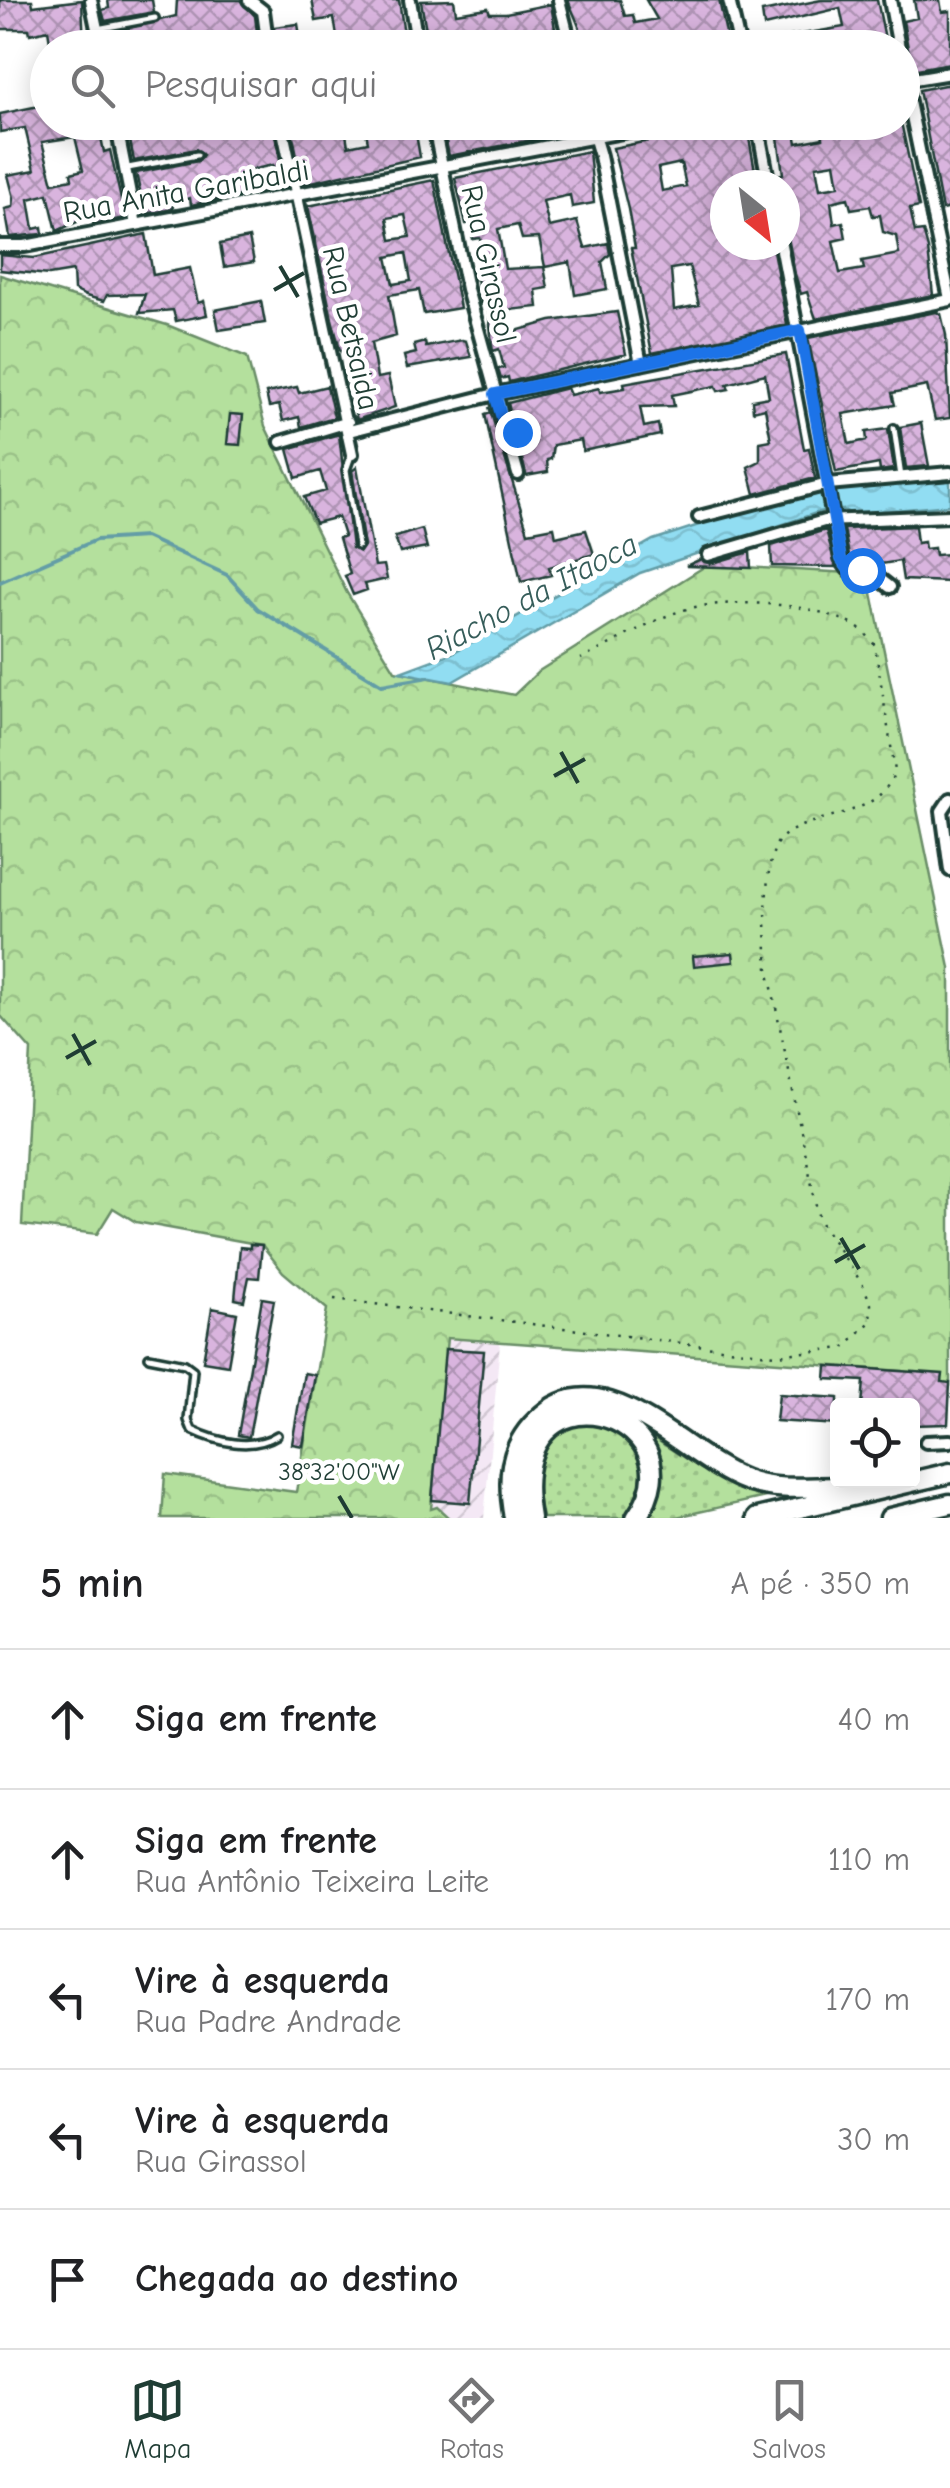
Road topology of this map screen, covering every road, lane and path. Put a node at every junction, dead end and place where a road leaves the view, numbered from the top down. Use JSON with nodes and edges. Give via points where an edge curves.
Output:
{"nodes":[{"id":1,"x":91,"y":0,"type":"edge"},
{"id":2,"x":249,"y":0,"type":"edge"},
{"id":3,"x":410,"y":0,"type":"edge"},
{"id":4,"x":559,"y":0,"type":"edge"},
{"id":5,"x":730,"y":0,"type":"edge"},
{"id":6,"x":890,"y":0,"type":"edge"},
{"id":7,"x":155,"y":18,"type":"dead end"},
{"id":8,"x":97,"y":29,"type":"joint"},
{"id":9,"x":266,"y":30,"type":"edge"},
{"id":10,"x":415,"y":30,"type":"edge"},
{"id":11,"x":566,"y":30,"type":"edge"},
{"id":12,"x":736,"y":30,"type":"edge"},
{"id":13,"x":896,"y":30,"type":"edge"},
{"id":14,"x":950,"y":72,"type":"edge"},
{"id":15,"x":920,"y":75,"type":"edge"},
{"id":16,"x":119,"y":140,"type":"edge"},
{"id":17,"x":284,"y":140,"type":"edge"},
{"id":18,"x":437,"y":140,"type":"edge"},
{"id":19,"x":583,"y":140,"type":"edge"},
{"id":20,"x":594,"y":140,"type":"edge"},
{"id":21,"x":760,"y":140,"type":"edge"},
{"id":22,"x":916,"y":140,"type":"edge"},
{"id":23,"x":197,"y":155,"type":"dead end"},
{"id":24,"x":442,"y":166,"type":"junction"},
{"id":25,"x":125,"y":169,"type":"junction"},
{"id":26,"x":766,"y":170,"type":"edge"},
{"id":27,"x":294,"y":197,"type":"junction"},
{"id":28,"x":136,"y":225,"type":"junction"},
{"id":29,"x":0,"y":246,"type":"edge"},
{"id":30,"x":784,"y":260,"type":"edge"},
{"id":31,"x":950,"y":300,"type":"edge"},
{"id":32,"x":800,"y":330,"type":"junction"},
{"id":33,"x":640,"y":364,"type":"junction"},
{"id":34,"x":495,"y":394,"type":"junction"},
{"id":35,"x":348,"y":426,"type":"junction"},
{"id":36,"x":538,"y":428,"type":"dead end"},
{"id":37,"x":894,"y":428,"type":"dead end"},
{"id":38,"x":507,"y":435,"type":"junction"},
{"id":39,"x":282,"y":442,"type":"dead end"},
{"id":40,"x":352,"y":454,"type":"joint"},
{"id":41,"x":950,"y":472,"type":"edge"},
{"id":42,"x":518,"y":474,"type":"dead end"},
{"id":43,"x":901,"y":476,"type":"junction"},
{"id":44,"x":828,"y":487,"type":"junction"},
{"id":45,"x":950,"y":516,"type":"edge"},
{"id":46,"x":699,"y":517,"type":"dead end"},
{"id":47,"x":835,"y":518,"type":"junction"},
{"id":48,"x":358,"y":546,"type":"dead end"},
{"id":49,"x":708,"y":555,"type":"dead end"},
{"id":50,"x":890,"y":588,"type":"dead end"},
{"id":51,"x":581,"y":658,"type":"dead end"},
{"id":52,"x":950,"y":799,"type":"edge"},
{"id":53,"x":950,"y":870,"type":"edge"},
{"id":54,"x":334,"y":1299,"type":"dead end"},
{"id":55,"x":149,"y":1357,"type":"dead end"},
{"id":56,"x":277,"y":1434,"type":"dead end"},
{"id":57,"x":950,"y":1441,"type":"edge"},
{"id":58,"x":926,"y":1442,"type":"dead end"},
{"id":59,"x":950,"y":1473,"type":"edge"},
{"id":60,"x":873,"y":1491,"type":"junction"},
{"id":61,"x":950,"y":1504,"type":"edge"},
{"id":62,"x":950,"y":1516,"type":"edge"},
{"id":63,"x":514,"y":1518,"type":"edge"},
{"id":64,"x":530,"y":1518,"type":"edge"},
{"id":65,"x":636,"y":1518,"type":"edge"},
{"id":66,"x":757,"y":1518,"type":"edge"},
{"id":67,"x":890,"y":1518,"type":"edge"},
{"id":68,"x":942,"y":1518,"type":"edge"}],
"edges":[{"from":1,"to":8,"type":"street"},
{"from":2,"to":9,"type":"street","via":[[263,12]]},
{"from":3,"to":10,"type":"street"},
{"from":4,"to":11,"type":"street"},
{"from":5,"to":12,"type":"street"},
{"from":6,"to":13,"type":"street"},
{"from":7,"to":8,"type":"lane"},
{"from":14,"to":15,"type":"street"},
{"from":16,"to":25,"type":"street"},
{"from":17,"to":27,"type":"street","name":"Rua Betsaida"},
{"from":18,"to":24,"type":"street","name":"Rua Girassol"},
{"from":19,"to":24,"type":"street","name":"Rua Anita Garibaldi"},
{"from":20,"to":33,"type":"street"},
{"from":21,"to":26,"type":"street"},
{"from":22,"to":31,"type":"street"},
{"from":23,"to":25,"type":"lane"},
{"from":24,"to":27,"type":"street","name":"Rua Anita Garibaldi"},
{"from":24,"to":34,"type":"street","name":"Rua Girassol"},
{"from":25,"to":28,"type":"street"},
{"from":27,"to":28,"type":"street","name":"Rua Anita Garibaldi"},
{"from":27,"to":35,"type":"street","name":"Rua Betsaida"},
{"from":28,"to":29,"type":"street","name":"Rua Anita Garibaldi"},
{"from":30,"to":32,"type":"street"},
{"from":31,"to":32,"type":"street"},
{"from":32,"to":33,"type":"street"},
{"from":32,"to":44,"type":"street"},
{"from":33,"to":34,"type":"street"},
{"from":34,"to":35,"type":"street"},
{"from":34,"to":38,"type":"street","name":"Rua Girassol"},
{"from":35,"to":39,"type":"street"},
{"from":35,"to":40,"type":"street","name":"Rua Betsaida"},
{"from":36,"to":38,"type":"path"},
{"from":37,"to":43,"type":"lane"},
{"from":38,"to":42,"type":"street","name":"Rua Girassol"},
{"from":40,"to":48,"type":"lane","name":"Rua Betsaida","via":[[346,470]]},
{"from":41,"to":43,"type":"street"},
{"from":43,"to":44,"type":"street"},
{"from":44,"to":46,"type":"street"},
{"from":44,"to":47,"type":"street"},
{"from":45,"to":47,"type":"street"},
{"from":47,"to":49,"type":"street"},
{"from":47,"to":50,"type":"street","via":[[846,568],[868,570]]},
{"from":51,"to":54,"type":"path","via":[[672,614],[714,605],[838,615],[864,630],[879,655],[891,781],[860,807],[779,840],[771,856],[766,934],[819,1220],[863,1284],[870,1322],[844,1348],[776,1355]]},
{"from":52,"to":53,"type":"street","via":[[942,811]]},
{"from":55,"to":56,"type":"lane","via":[[193,1370],[192,1430],[258,1444]]},
{"from":57,"to":58,"type":"street"},
{"from":59,"to":60,"type":"main road"},
{"from":60,"to":63,"type":"main road","via":[[750,1482],[716,1468],[613,1401],[588,1397],[543,1414],[522,1434],[511,1468]]},
{"from":60,"to":66,"type":"main road"},
{"from":61,"to":67,"type":"main road"},
{"from":62,"to":68,"type":"main road"},
{"from":64,"to":65,"type":"main road","via":[[530,1456],[541,1437],[578,1414],[605,1414],[644,1447],[650,1487]]}]}
